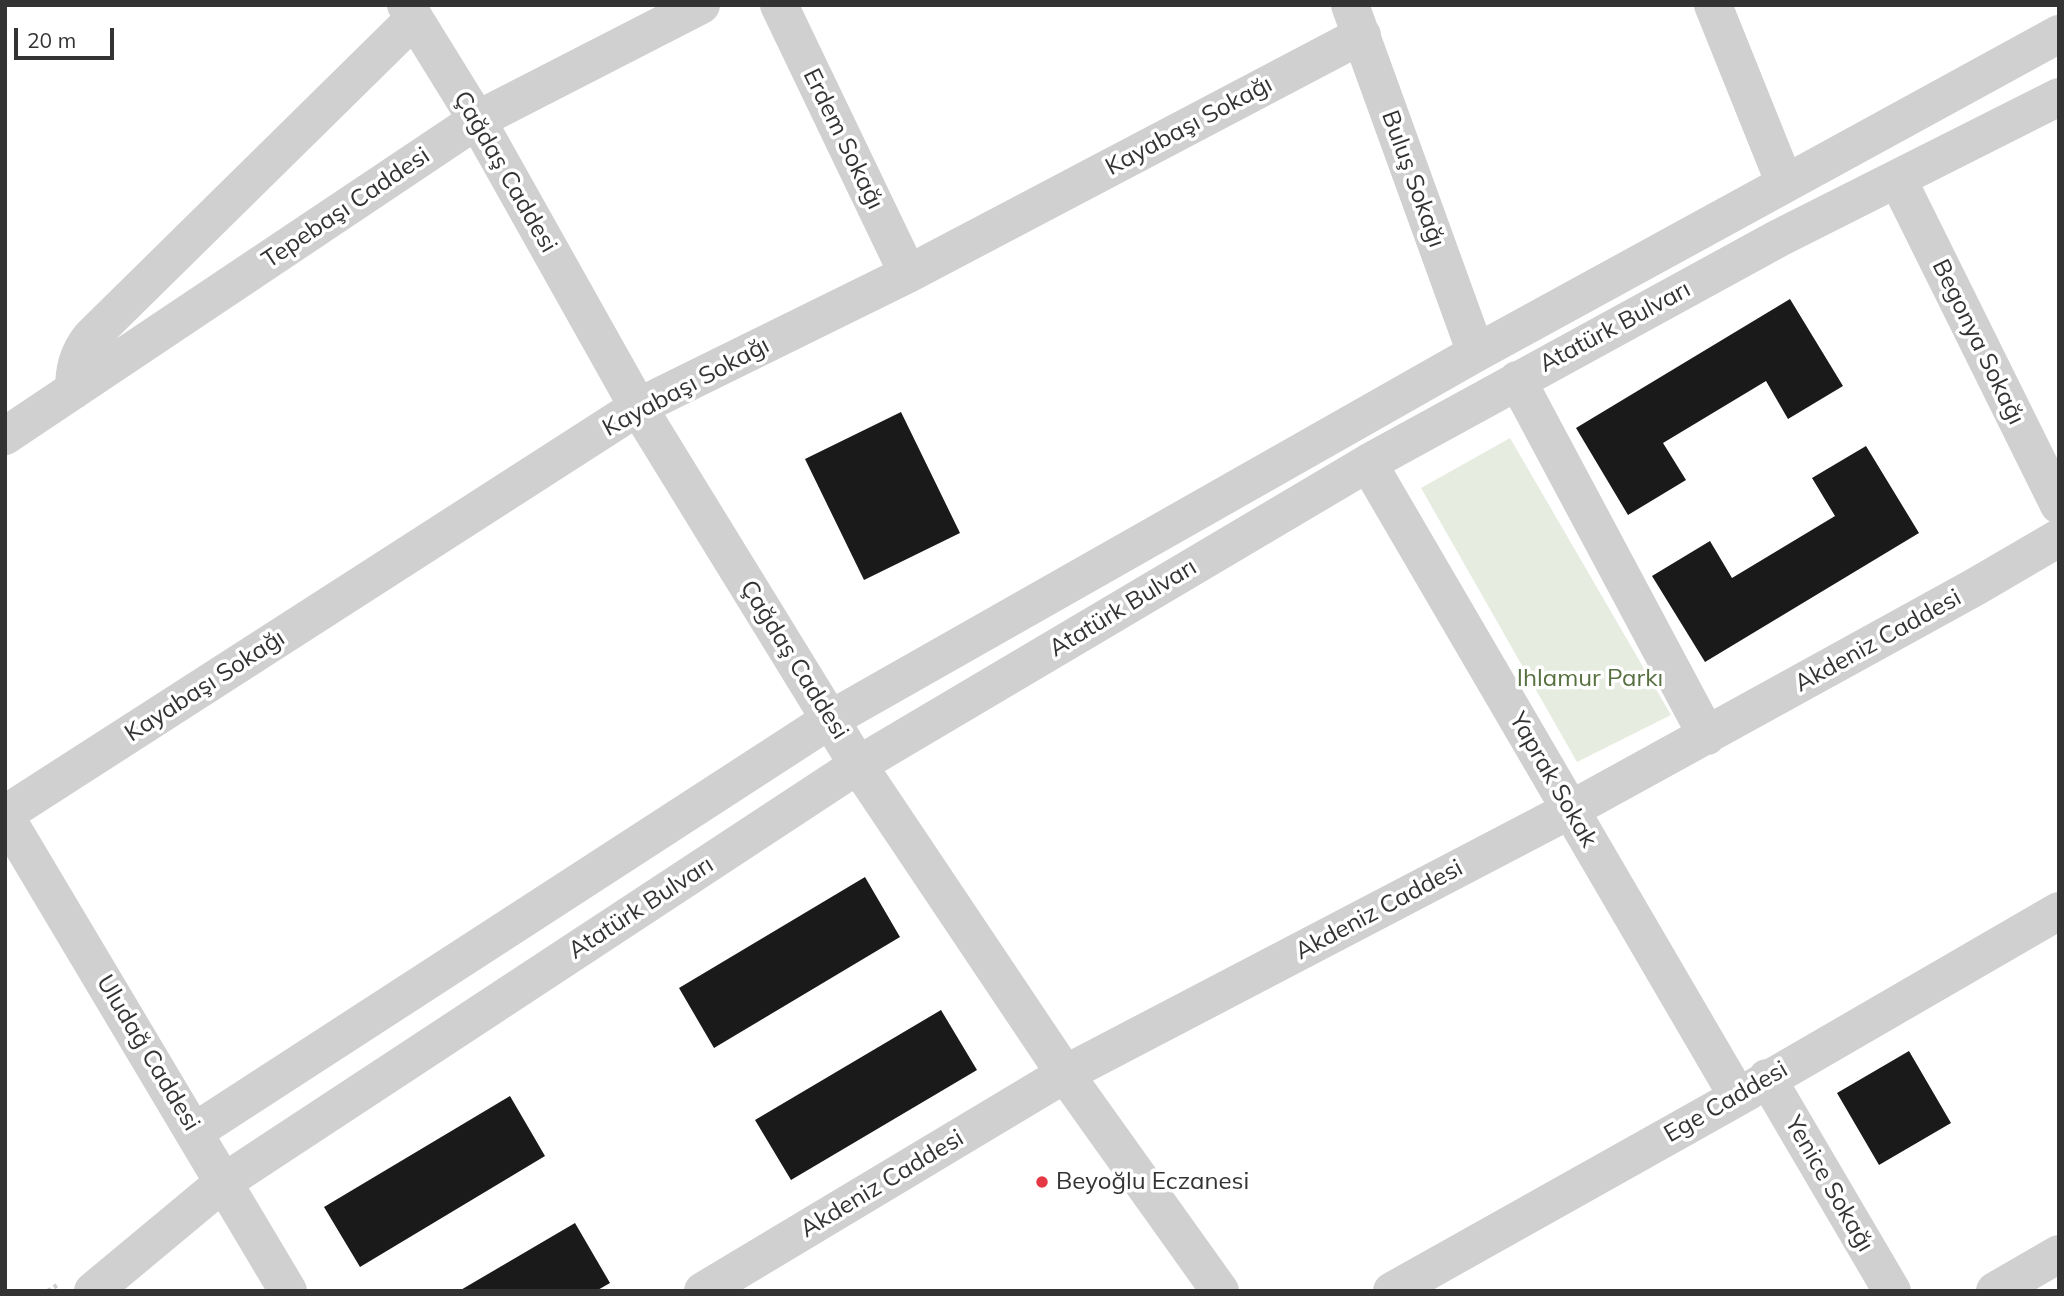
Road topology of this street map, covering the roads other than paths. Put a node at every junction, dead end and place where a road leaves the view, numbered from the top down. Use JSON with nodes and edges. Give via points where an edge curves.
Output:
{"nodes":[{"id":1,"x":701,"y":5,"type":"edge"},
{"id":2,"x":779,"y":5,"type":"edge"},
{"id":3,"x":1713,"y":5,"type":"edge"},
{"id":4,"x":410,"y":12,"type":"edge"},
{"id":5,"x":1356,"y":20,"type":"edge"},
{"id":6,"x":2059,"y":34,"type":"edge"},
{"id":7,"x":2059,"y":97,"type":"edge"},
{"id":8,"x":477,"y":120,"type":"junction"},
{"id":9,"x":1898,"y":180,"type":"junction"},
{"id":10,"x":1785,"y":184,"type":"junction"},
{"id":11,"x":908,"y":274,"type":"junction"},
{"id":12,"x":1476,"y":353,"type":"junction"},
{"id":13,"x":1517,"y":380,"type":"junction"},
{"id":14,"x":74,"y":390,"type":"junction"},
{"id":15,"x":638,"y":407,"type":"junction"},
{"id":16,"x":5,"y":436,"type":"edge"},
{"id":17,"x":1368,"y":463,"type":"junction"},
{"id":18,"x":2059,"y":505,"type":"edge"},
{"id":19,"x":2059,"y":537,"type":"edge"},
{"id":20,"x":831,"y":719,"type":"junction"},
{"id":21,"x":1707,"y":736,"type":"junction"},
{"id":22,"x":858,"y":765,"type":"junction"},
{"id":23,"x":1570,"y":810,"type":"junction"},
{"id":24,"x":5,"y":815,"type":"edge"},
{"id":25,"x":2059,"y":911,"type":"edge"},
{"id":26,"x":1065,"y":1074,"type":"junction"},
{"id":27,"x":1752,"y":1088,"type":"junction"},
{"id":28,"x":194,"y":1132,"type":"junction"},
{"id":29,"x":223,"y":1182,"type":"junction"},
{"id":30,"x":2059,"y":1254,"type":"edge"},
{"id":31,"x":93,"y":1291,"type":"edge"},
{"id":32,"x":288,"y":1291,"type":"edge"},
{"id":33,"x":703,"y":1291,"type":"edge"},
{"id":34,"x":1220,"y":1291,"type":"edge"},
{"id":35,"x":1392,"y":1291,"type":"edge"},
{"id":36,"x":1892,"y":1291,"type":"edge"},
{"id":37,"x":1995,"y":1291,"type":"edge"}],
"edges":[{"from":1,"to":8,"type":"street","name":"Tepebaşı Caddesi"},
{"from":2,"to":11,"type":"street","name":"Erdem Sokağı"},
{"from":3,"to":10,"type":"street"},
{"from":4,"to":8,"type":"street","name":"Çağdaş Caddesi"},
{"from":4,"to":14,"type":"street","via":[[91,337],[78,359]]},
{"from":5,"to":11,"type":"street","name":"Kayabaşı Sokağı"},
{"from":5,"to":12,"type":"street","name":"Buluş Sokağı"},
{"from":6,"to":10,"type":"street"},
{"from":7,"to":9,"type":"street","name":"Atatürk Bulvarı"},
{"from":8,"to":14,"type":"street","name":"Tepebaşı Caddesi"},
{"from":8,"to":15,"type":"street","name":"Çağdaş Caddesi"},
{"from":9,"to":13,"type":"street","name":"Atatürk Bulvarı"},
{"from":9,"to":18,"type":"street","name":"Begonya Sokağı"},
{"from":10,"to":12,"type":"street"},
{"from":11,"to":15,"type":"street","name":"Kayabaşı Sokağı"},
{"from":12,"to":20,"type":"street"},
{"from":13,"to":17,"type":"street","name":"Atatürk Bulvarı"},
{"from":13,"to":21,"type":"street"},
{"from":14,"to":16,"type":"street","name":"Tepebaşı Caddesi"},
{"from":15,"to":20,"type":"street","name":"Çağdaş Caddesi"},
{"from":15,"to":24,"type":"street","name":"Kayabaşı Sokağı"},
{"from":17,"to":22,"type":"street","name":"Atatürk Bulvarı"},
{"from":17,"to":23,"type":"street","name":"Yaprak Sokak"},
{"from":19,"to":21,"type":"street","name":"Akdeniz Caddesi"},
{"from":20,"to":22,"type":"street","name":"Çağdaş Caddesi"},
{"from":20,"to":28,"type":"street"},
{"from":21,"to":23,"type":"street","name":"Akdeniz Caddesi"},
{"from":22,"to":26,"type":"street","name":"Çağdaş Caddesi"},
{"from":22,"to":29,"type":"street","name":"Atatürk Bulvarı"},
{"from":23,"to":26,"type":"street","name":"Akdeniz Caddesi"},
{"from":23,"to":27,"type":"street","name":"Yaprak Sokak"},
{"from":24,"to":28,"type":"street","name":"Uludağ Caddesi"},
{"from":25,"to":27,"type":"street","name":"Ege Caddesi"},
{"from":26,"to":33,"type":"street","name":"Akdeniz Caddesi"},
{"from":26,"to":34,"type":"street","name":"Çağdaş Caddesi"},
{"from":27,"to":35,"type":"street","name":"Ege Caddesi"},
{"from":27,"to":36,"type":"street","name":"Yenice Sokağı"},
{"from":28,"to":29,"type":"street","name":"Uludağ Caddesi"},
{"from":29,"to":31,"type":"street","name":"Atatürk Bulvarı"},
{"from":29,"to":32,"type":"street","name":"Uludağ Caddesi"},
{"from":30,"to":37,"type":"street"}]}
